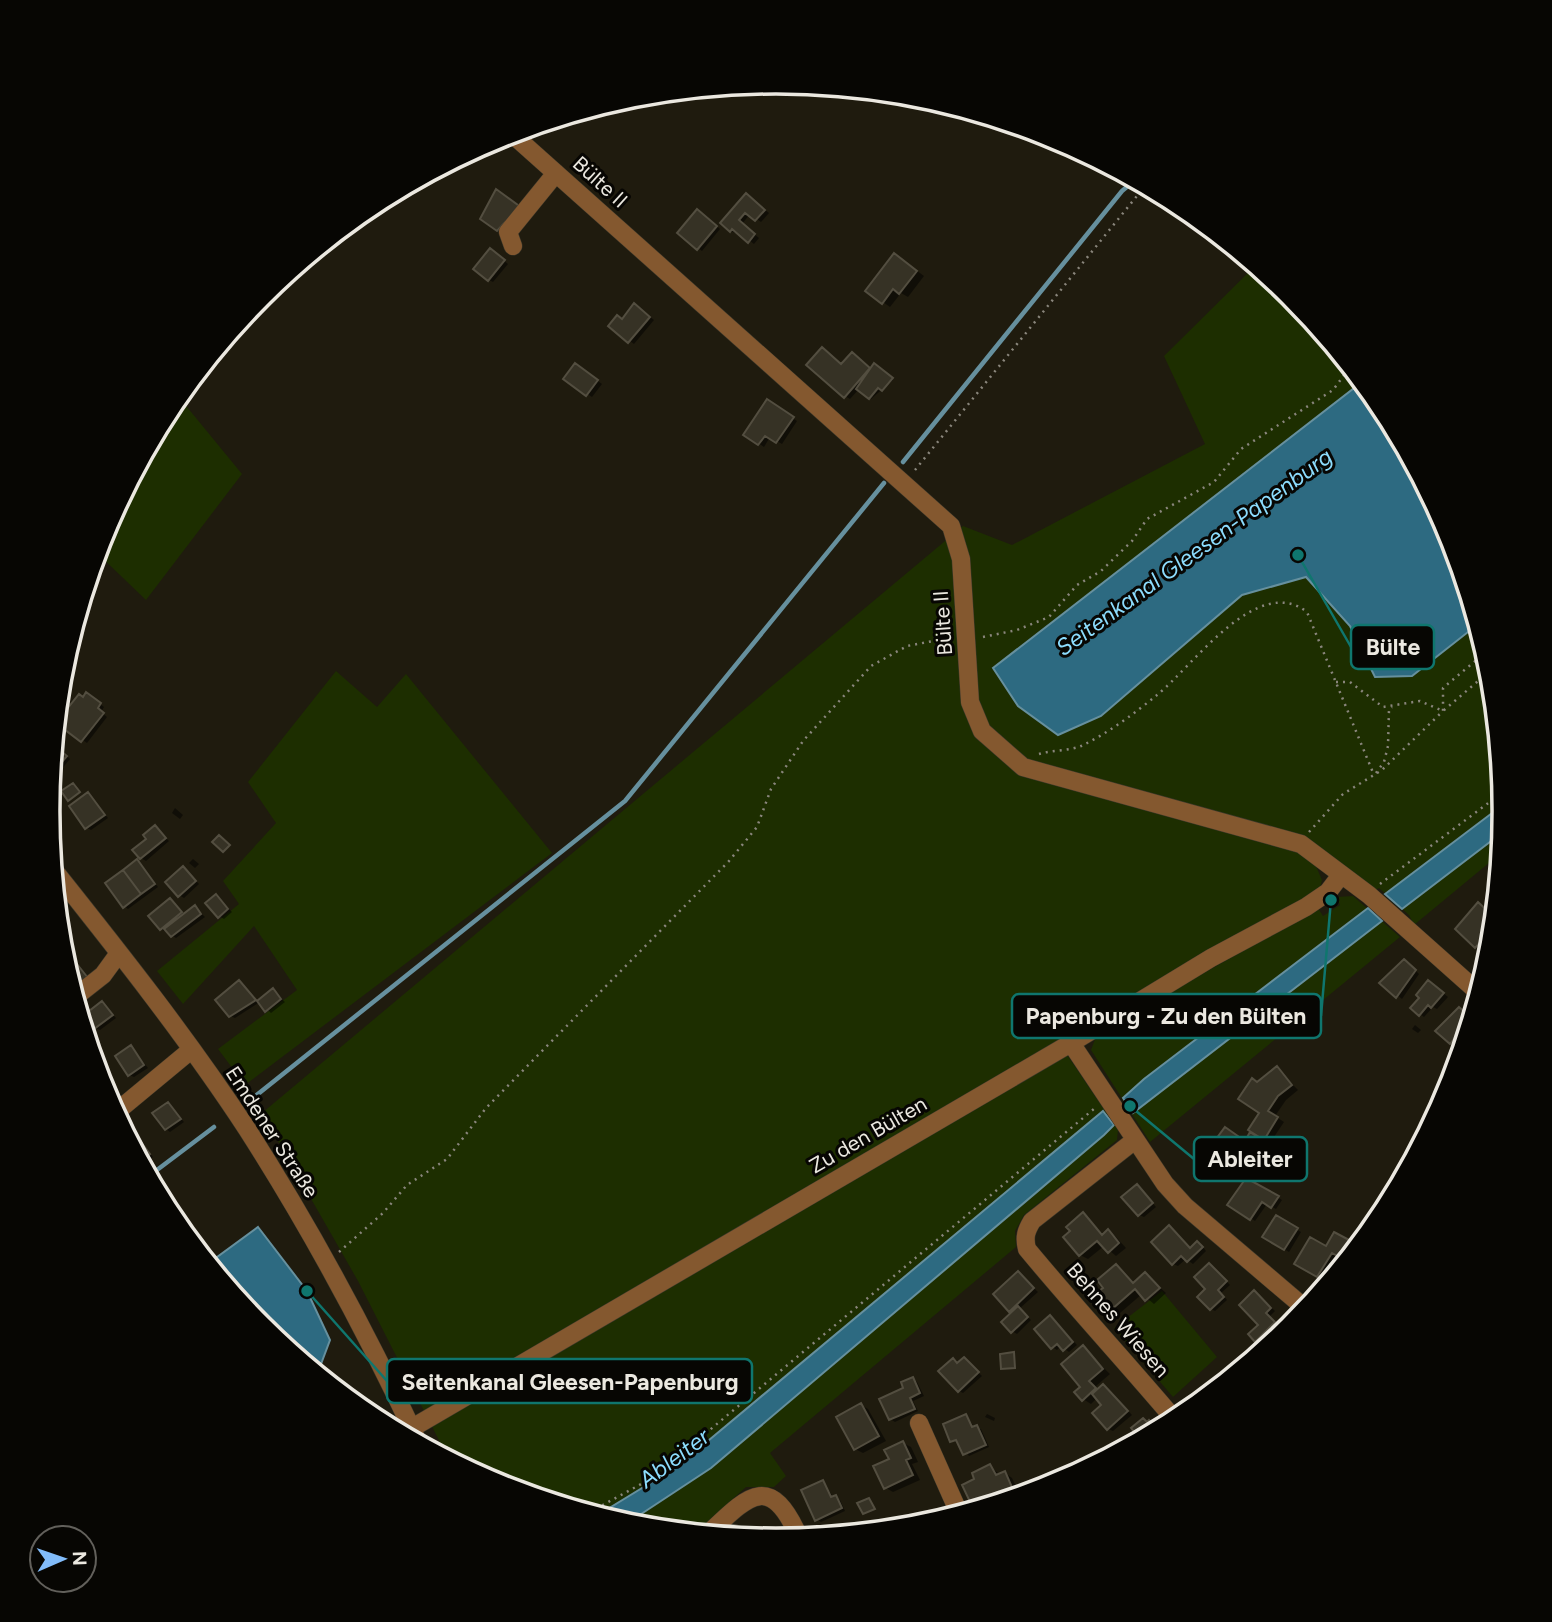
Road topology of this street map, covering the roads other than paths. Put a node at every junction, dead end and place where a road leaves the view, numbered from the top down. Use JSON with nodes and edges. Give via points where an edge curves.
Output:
{"nodes":[{"id":1,"x":521,"y":142,"type":"edge"},
{"id":2,"x":556,"y":173,"type":"junction"},
{"id":3,"x":513,"y":246,"type":"dead end"},
{"id":4,"x":1340,"y":875,"type":"junction"},
{"id":5,"x":64,"y":882,"type":"edge"},
{"id":6,"x":119,"y":953,"type":"junction"},
{"id":7,"x":1471,"y":986,"type":"edge"},
{"id":8,"x":83,"y":991,"type":"edge"},
{"id":9,"x":1071,"y":1043,"type":"junction"},
{"id":10,"x":191,"y":1050,"type":"junction"},
{"id":11,"x":123,"y":1106,"type":"edge"},
{"id":12,"x":1135,"y":1140,"type":"junction"},
{"id":13,"x":1298,"y":1302,"type":"edge"},
{"id":14,"x":1167,"y":1411,"type":"edge"},
{"id":15,"x":919,"y":1423,"type":"dead end"},
{"id":16,"x":411,"y":1428,"type":"edge"},
{"id":17,"x":419,"y":1433,"type":"edge"},
{"id":18,"x":956,"y":1504,"type":"edge"},
{"id":19,"x":718,"y":1525,"type":"edge"},
{"id":20,"x":795,"y":1527,"type":"edge"}],
"edges":[{"from":1,"to":2,"type":"street","name":"Bülte II"},
{"from":2,"to":3,"type":"street","via":[[508,232]]},
{"from":2,"to":4,"type":"street","name":"Bülte II","via":[[951,526],[961,559],[971,702],[982,731],[1023,766],[1301,844]]},
{"from":4,"to":7,"type":"street","name":"Bülte II"},
{"from":4,"to":9,"type":"street","name":"Zu den Bülten","via":[[1328,892],[1306,907]]},
{"from":5,"to":6,"type":"street","name":"Emdener Straße"},
{"from":6,"to":8,"type":"street","via":[[103,975]]},
{"from":6,"to":10,"type":"street","name":"Emdener Straße"},
{"from":9,"to":12,"type":"street"},
{"from":9,"to":17,"type":"street","name":"Zu den Bülten"},
{"from":10,"to":11,"type":"street"},
{"from":10,"to":16,"type":"street","name":"Emdener Straße","via":[[247,1129],[326,1261]]},
{"from":12,"to":13,"type":"street","via":[[1185,1206]]},
{"from":12,"to":14,"type":"street","name":"Behnes Wiesen","via":[[1032,1222],[1026,1231],[1027,1249]]},
{"from":15,"to":18,"type":"street"},
{"from":19,"to":20,"type":"street","via":[[742,1502],[759,1496],[779,1501]]}]}
